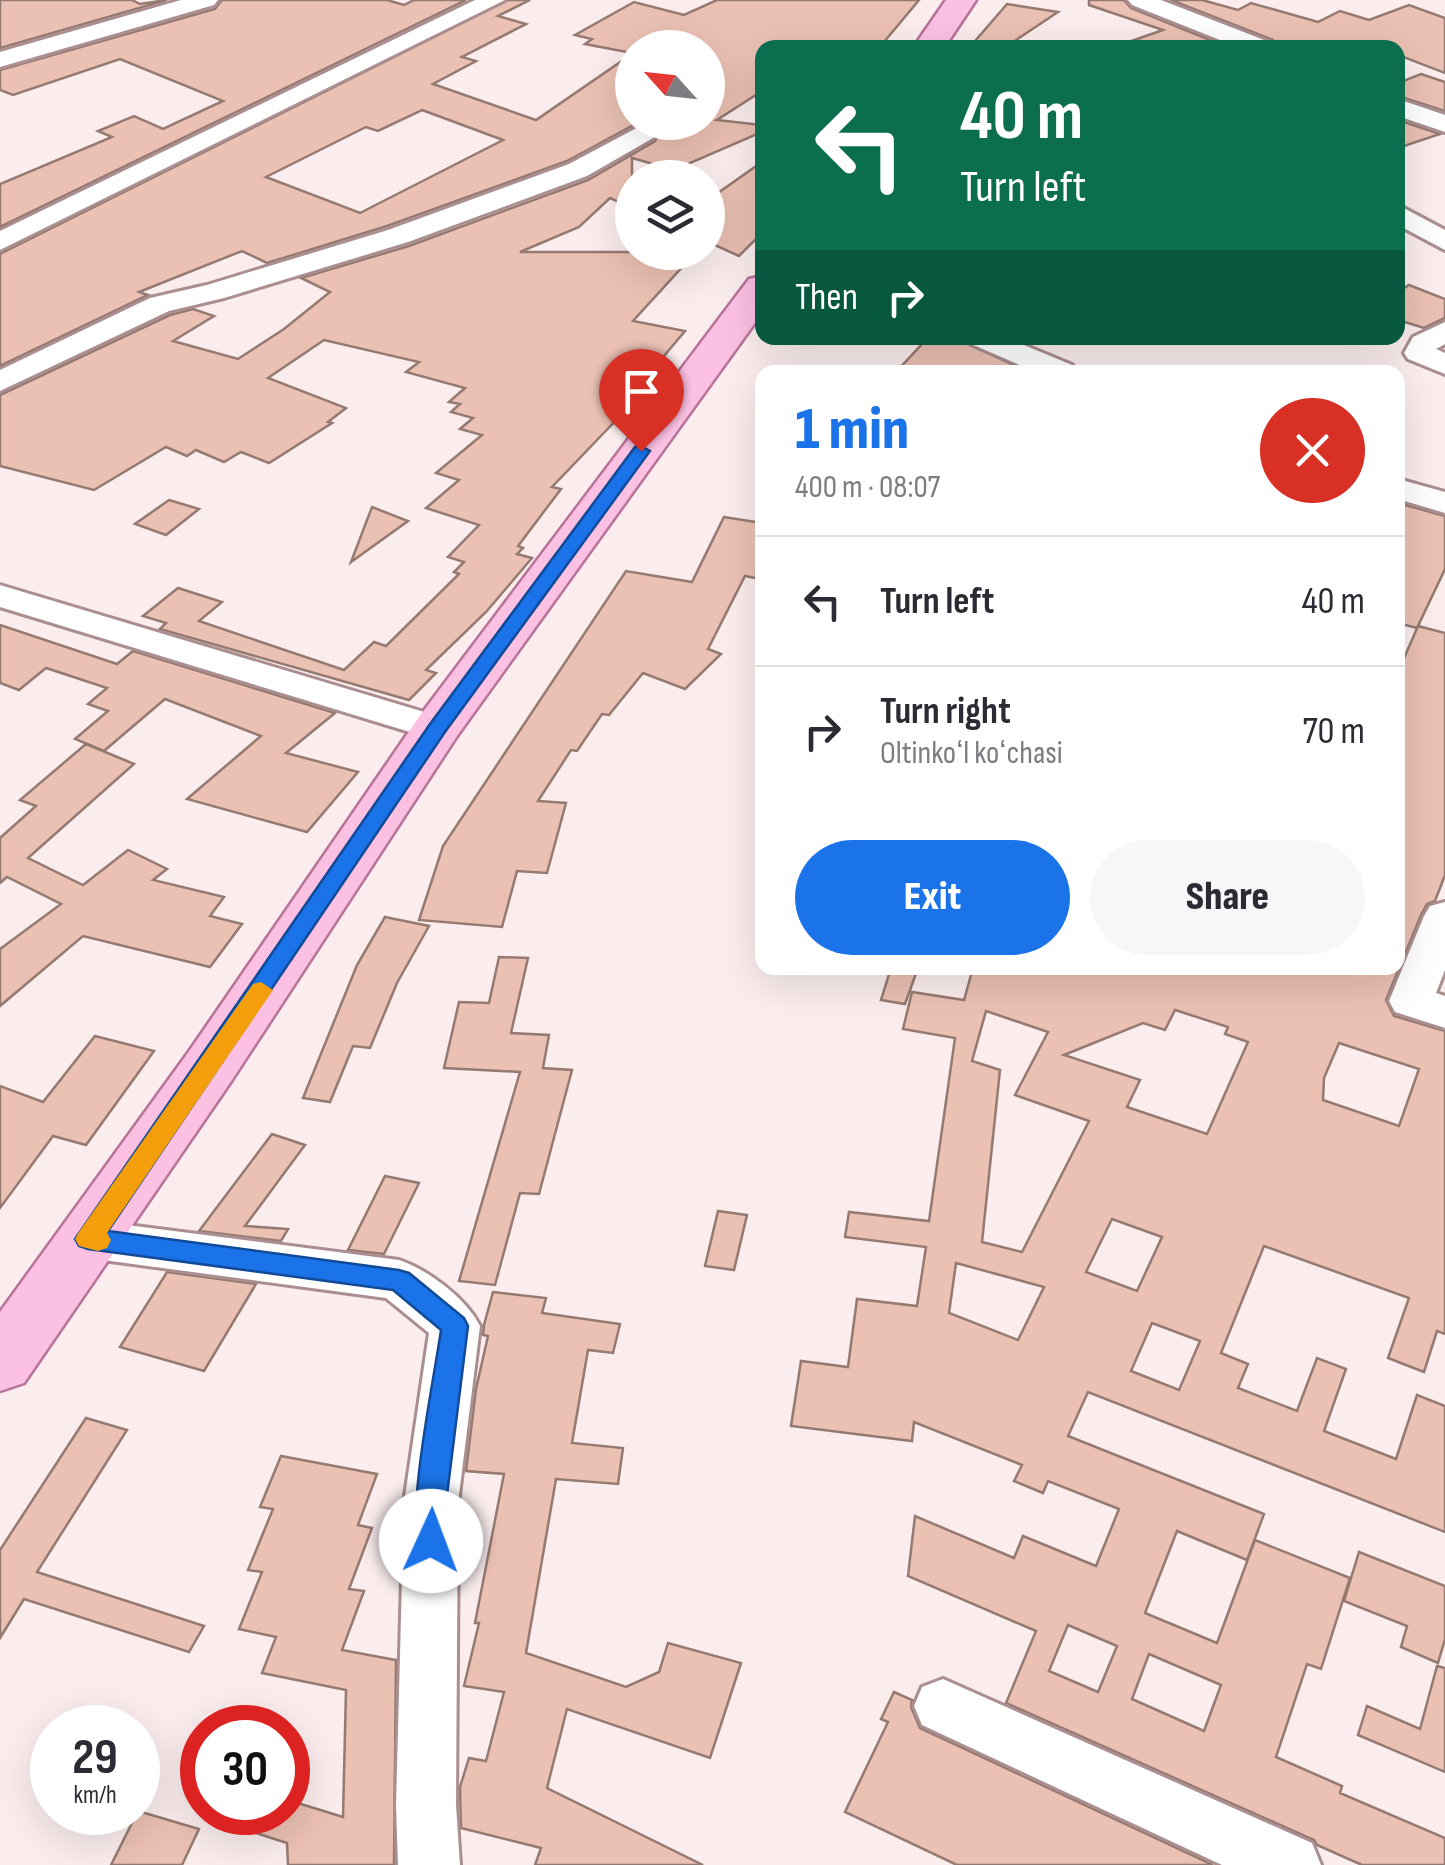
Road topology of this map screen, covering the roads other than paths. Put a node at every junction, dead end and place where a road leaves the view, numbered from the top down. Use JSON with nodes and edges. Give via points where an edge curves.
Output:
{"nodes":[{"id":1,"x":206,"y":0,"type":"edge"},
{"id":2,"x":492,"y":0,"type":"edge"},
{"id":3,"x":961,"y":0,"type":"edge"},
{"id":4,"x":1140,"y":0,"type":"edge"},
{"id":5,"x":934,"y":40,"type":"edge"},
{"id":6,"x":1234,"y":40,"type":"edge"},
{"id":7,"x":0,"y":60,"type":"edge"},
{"id":8,"x":1405,"y":110,"type":"edge"},
{"id":9,"x":1445,"y":124,"type":"edge"},
{"id":10,"x":630,"y":140,"type":"edge"},
{"id":11,"x":1405,"y":217,"type":"edge"},
{"id":12,"x":0,"y":242,"type":"edge"},
{"id":13,"x":1445,"y":242,"type":"edge"},
{"id":14,"x":755,"y":297,"type":"edge"},
{"id":15,"x":1445,"y":330,"type":"edge"},
{"id":16,"x":998,"y":345,"type":"edge"},
{"id":17,"x":1044,"y":365,"type":"edge"},
{"id":18,"x":1445,"y":365,"type":"edge"},
{"id":19,"x":0,"y":382,"type":"edge"},
{"id":20,"x":0,"y":596,"type":"edge"},
{"id":21,"x":438,"y":728,"type":"junction"},
{"id":22,"x":1445,"y":916,"type":"edge"},
{"id":23,"x":1428,"y":1006,"type":"edge"},
{"id":24,"x":88,"y":1239,"type":"junction"},
{"id":25,"x":0,"y":1364,"type":"edge"},
{"id":26,"x":942,"y":1706,"type":"dead end"},
{"id":27,"x":429,"y":1865,"type":"edge"},
{"id":28,"x":1290,"y":1865,"type":"edge"}],
"edges":[{"from":1,"to":7,"type":"street"},
{"from":2,"to":12,"type":"street"},
{"from":3,"to":5,"type":"main road"},
{"from":4,"to":6,"type":"street","via":[[1180,25]]},
{"from":8,"to":9,"type":"street"},
{"from":10,"to":19,"type":"street","via":[[578,170],[398,236],[160,304]]},
{"from":11,"to":13,"type":"street"},
{"from":14,"to":21,"type":"main road"},
{"from":15,"to":18,"type":"street","via":[[1420,353]]},
{"from":16,"to":17,"type":"street"},
{"from":20,"to":21,"type":"street"},
{"from":21,"to":24,"type":"main road"},
{"from":22,"to":23,"type":"street"},
{"from":24,"to":25,"type":"main road"},
{"from":24,"to":27,"type":"street","via":[[399,1280],[455,1326],[431,1503]]},
{"from":26,"to":28,"type":"street"}]}
